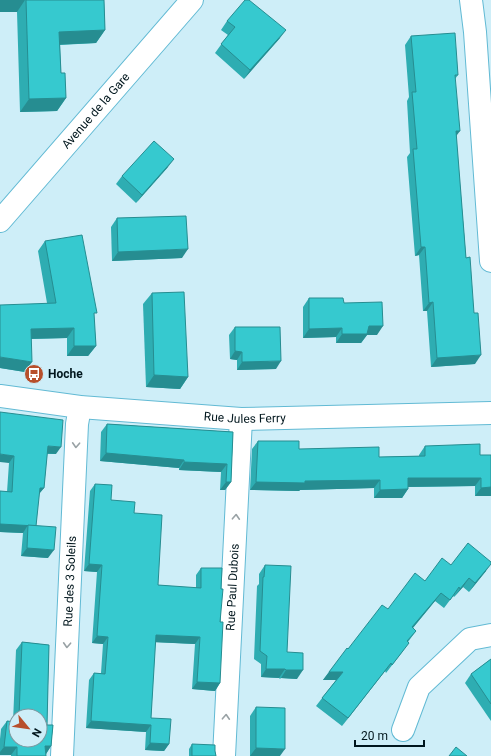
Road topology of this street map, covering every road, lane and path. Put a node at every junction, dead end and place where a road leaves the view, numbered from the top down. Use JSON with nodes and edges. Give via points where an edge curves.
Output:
{"nodes":[{"id":1,"x":192,"y":0,"type":"edge"},
{"id":2,"x":472,"y":0,"type":"edge"},
{"id":3,"x":0,"y":221,"type":"edge"},
{"id":4,"x":491,"y":261,"type":"edge"},
{"id":5,"x":0,"y":396,"type":"edge"},
{"id":6,"x":80,"y":407,"type":"junction"},
{"id":7,"x":491,"y":413,"type":"edge"},
{"id":8,"x":241,"y":419,"type":"junction"},
{"id":9,"x":491,"y":635,"type":"edge"},
{"id":10,"x":403,"y":730,"type":"dead end"},
{"id":11,"x":62,"y":756,"type":"edge"},
{"id":12,"x":224,"y":756,"type":"edge"}],
"edges":[{"from":1,"to":3,"type":"street","name":"Avenue de la Gare"},
{"from":2,"to":4,"type":"street"},
{"from":5,"to":6,"type":"street","name":"Rue Jules Ferry"},
{"from":6,"to":8,"type":"street","name":"Rue Jules Ferry"},
{"from":6,"to":11,"type":"street","name":"Rue des 3 Soleils","one_way":true,"via":[[77,424]]},
{"from":7,"to":8,"type":"street","name":"Rue Jules Ferry"},
{"from":12,"to":8,"type":"street","name":"Rue Paul Dubois","one_way":true},
{"from":9,"to":10,"type":"street","via":[[470,639],[420,687]]}]}
